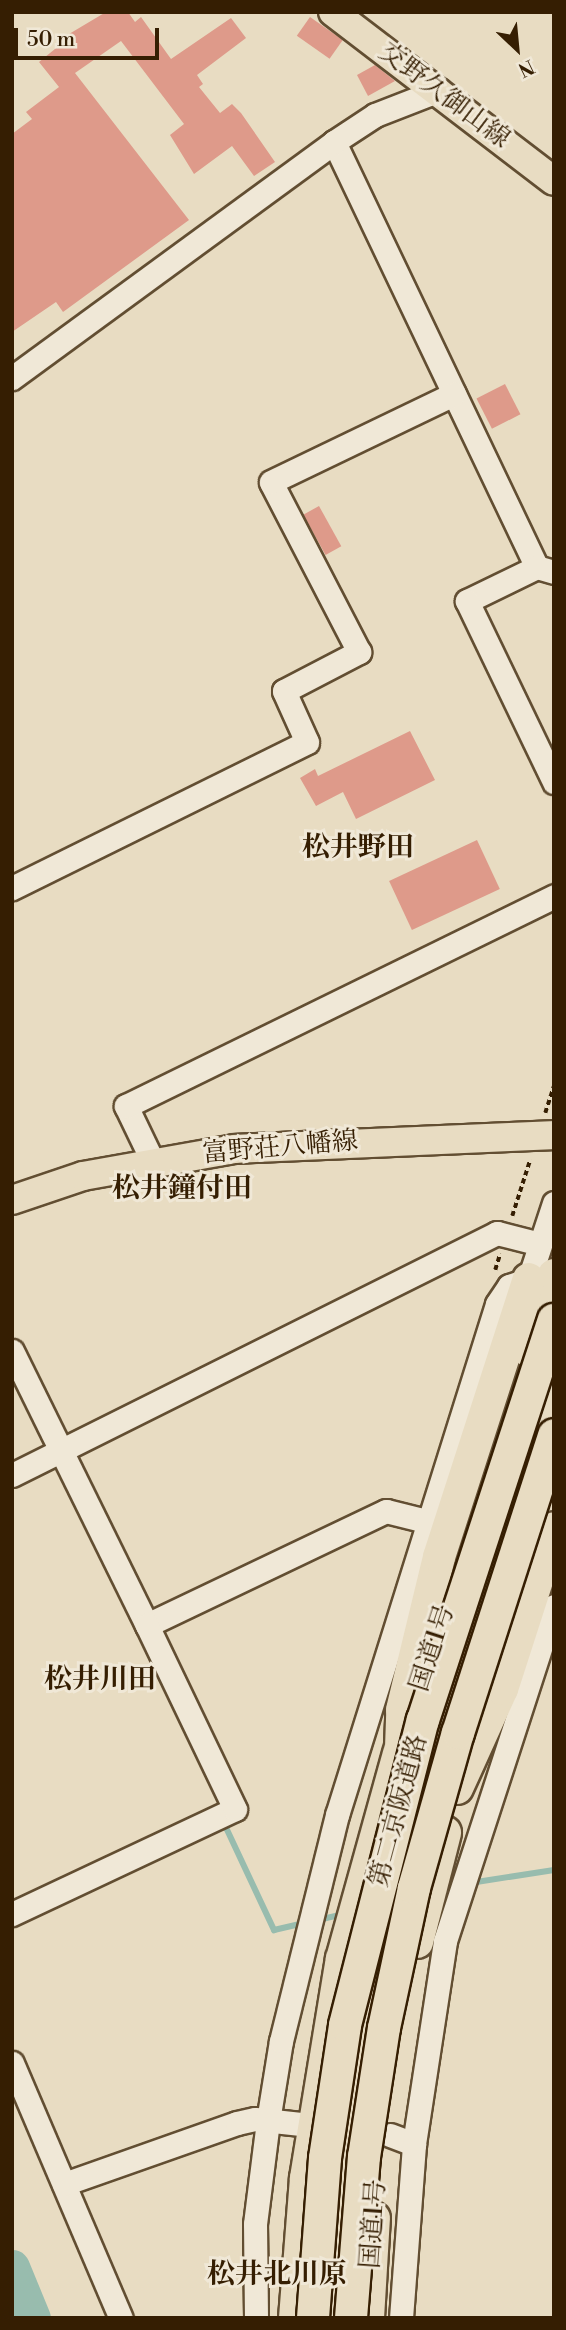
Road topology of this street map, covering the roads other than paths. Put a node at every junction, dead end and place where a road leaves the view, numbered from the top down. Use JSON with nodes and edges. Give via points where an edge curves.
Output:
{"nodes":[{"id":1,"x":333,"y":12,"type":"edge"},
{"id":2,"x":439,"y":90,"type":"junction"},
{"id":3,"x":334,"y":142,"type":"junction"},
{"id":4,"x":554,"y":181,"type":"edge"},
{"id":5,"x":12,"y":378,"type":"edge"},
{"id":6,"x":454,"y":394,"type":"junction"},
{"id":7,"x":545,"y":570,"type":"edge"},
{"id":8,"x":554,"y":782,"type":"edge"},
{"id":9,"x":12,"y":888,"type":"edge"},
{"id":10,"x":554,"y":896,"type":"edge"},
{"id":11,"x":554,"y":1135,"type":"edge"},
{"id":12,"x":152,"y":1160,"type":"junction"},
{"id":13,"x":12,"y":1200,"type":"edge"},
{"id":14,"x":554,"y":1203,"type":"edge"},
{"id":15,"x":540,"y":1244,"type":"junction"},
{"id":16,"x":541,"y":1277,"type":"edge"},
{"id":17,"x":545,"y":1326,"type":"edge"},
{"id":18,"x":12,"y":1351,"type":"edge"},
{"id":19,"x":554,"y":1435,"type":"edge"},
{"id":20,"x":61,"y":1451,"type":"junction"},
{"id":21,"x":12,"y":1475,"type":"edge"},
{"id":22,"x":554,"y":1482,"type":"edge"},
{"id":23,"x":435,"y":1523,"type":"junction"},
{"id":24,"x":554,"y":1528,"type":"edge"},
{"id":25,"x":554,"y":1606,"type":"edge"},
{"id":26,"x":147,"y":1625,"type":"junction"},
{"id":27,"x":401,"y":1748,"type":"junction"},
{"id":28,"x":457,"y":1788,"type":"junction"},
{"id":29,"x":12,"y":1914,"type":"edge"},
{"id":30,"x":12,"y":2063,"type":"edge"},
{"id":31,"x":268,"y":2120,"type":"junction"},
{"id":32,"x":300,"y":2124,"type":"dead end"},
{"id":33,"x":390,"y":2134,"type":"dead end"},
{"id":34,"x":414,"y":2144,"type":"junction"},
{"id":35,"x":64,"y":2184,"type":"junction"},
{"id":36,"x":121,"y":2318,"type":"edge"},
{"id":37,"x":256,"y":2318,"type":"edge"},
{"id":38,"x":295,"y":2318,"type":"edge"},
{"id":39,"x":313,"y":2318,"type":"edge"},
{"id":40,"x":351,"y":2318,"type":"edge"},
{"id":41,"x":368,"y":2318,"type":"edge"},
{"id":42,"x":401,"y":2318,"type":"edge"}],
"edges":[{"from":1,"to":2,"type":"main road","name":"交野久御山線"},
{"from":2,"to":3,"type":"street","via":[[375,115]]},
{"from":2,"to":4,"type":"main road","name":"交野久御山線"},
{"from":3,"to":5,"type":"street"},
{"from":3,"to":6,"type":"street"},
{"from":6,"to":7,"type":"street"},
{"from":6,"to":9,"type":"street","via":[[271,482],[359,652],[284,691],[307,742]]},
{"from":7,"to":8,"type":"street","via":[[467,601]]},
{"from":10,"to":12,"type":"street","via":[[126,1106]]},
{"from":11,"to":12,"type":"main road","name":"富野荘八幡線","via":[[235,1149]]},
{"from":12,"to":13,"type":"main road","name":"富野荘八幡線","via":[[83,1176]]},
{"from":14,"to":15,"type":"street"},
{"from":15,"to":16,"type":"street"},
{"from":15,"to":20,"type":"street","via":[[497,1233]]},
{"from":16,"to":17,"type":"highway","name":"国道1号"},
{"from":16,"to":23,"type":"street","via":[[509,1286],[498,1304]]},
{"from":16,"to":27,"type":"highway","via":[[439,1557],[402,1710]]},
{"from":17,"to":27,"type":"highway","name":"国道1号"},
{"from":17,"to":39,"type":"highway","name":"第二京阪道路","bridge":true,"via":[[423,1720],[348,2012],[325,2158]]},
{"from":18,"to":20,"type":"street"},
{"from":19,"to":40,"type":"highway","name":"第二京阪道路","bridge":true,"via":[[458,1733],[414,1888],[363,2157]]},
{"from":20,"to":21,"type":"street"},
{"from":20,"to":26,"type":"street"},
{"from":22,"to":28,"type":"highway","name":"国道1号"},
{"from":23,"to":26,"type":"street","via":[[386,1511]]},
{"from":23,"to":31,"type":"street","via":[[337,1815],[281,2041]]},
{"from":24,"to":28,"type":"highway","via":[[502,1689]]},
{"from":25,"to":34,"type":"street","via":[[445,1941]]},
{"from":26,"to":29,"type":"street","via":[[235,1809]]},
{"from":27,"to":38,"type":"highway","name":"国道1号","via":[[342,1959],[327,2039],[306,2178]]},
{"from":28,"to":41,"type":"highway","name":"国道1号","via":[[392,2056],[377,2175]]},
{"from":30,"to":35,"type":"street"},
{"from":31,"to":32,"type":"street"},
{"from":31,"to":35,"type":"street","via":[[237,2123]]},
{"from":31,"to":37,"type":"street","via":[[256,2224]]},
{"from":33,"to":34,"type":"street"},
{"from":34,"to":42,"type":"street"},
{"from":35,"to":36,"type":"street"}]}
